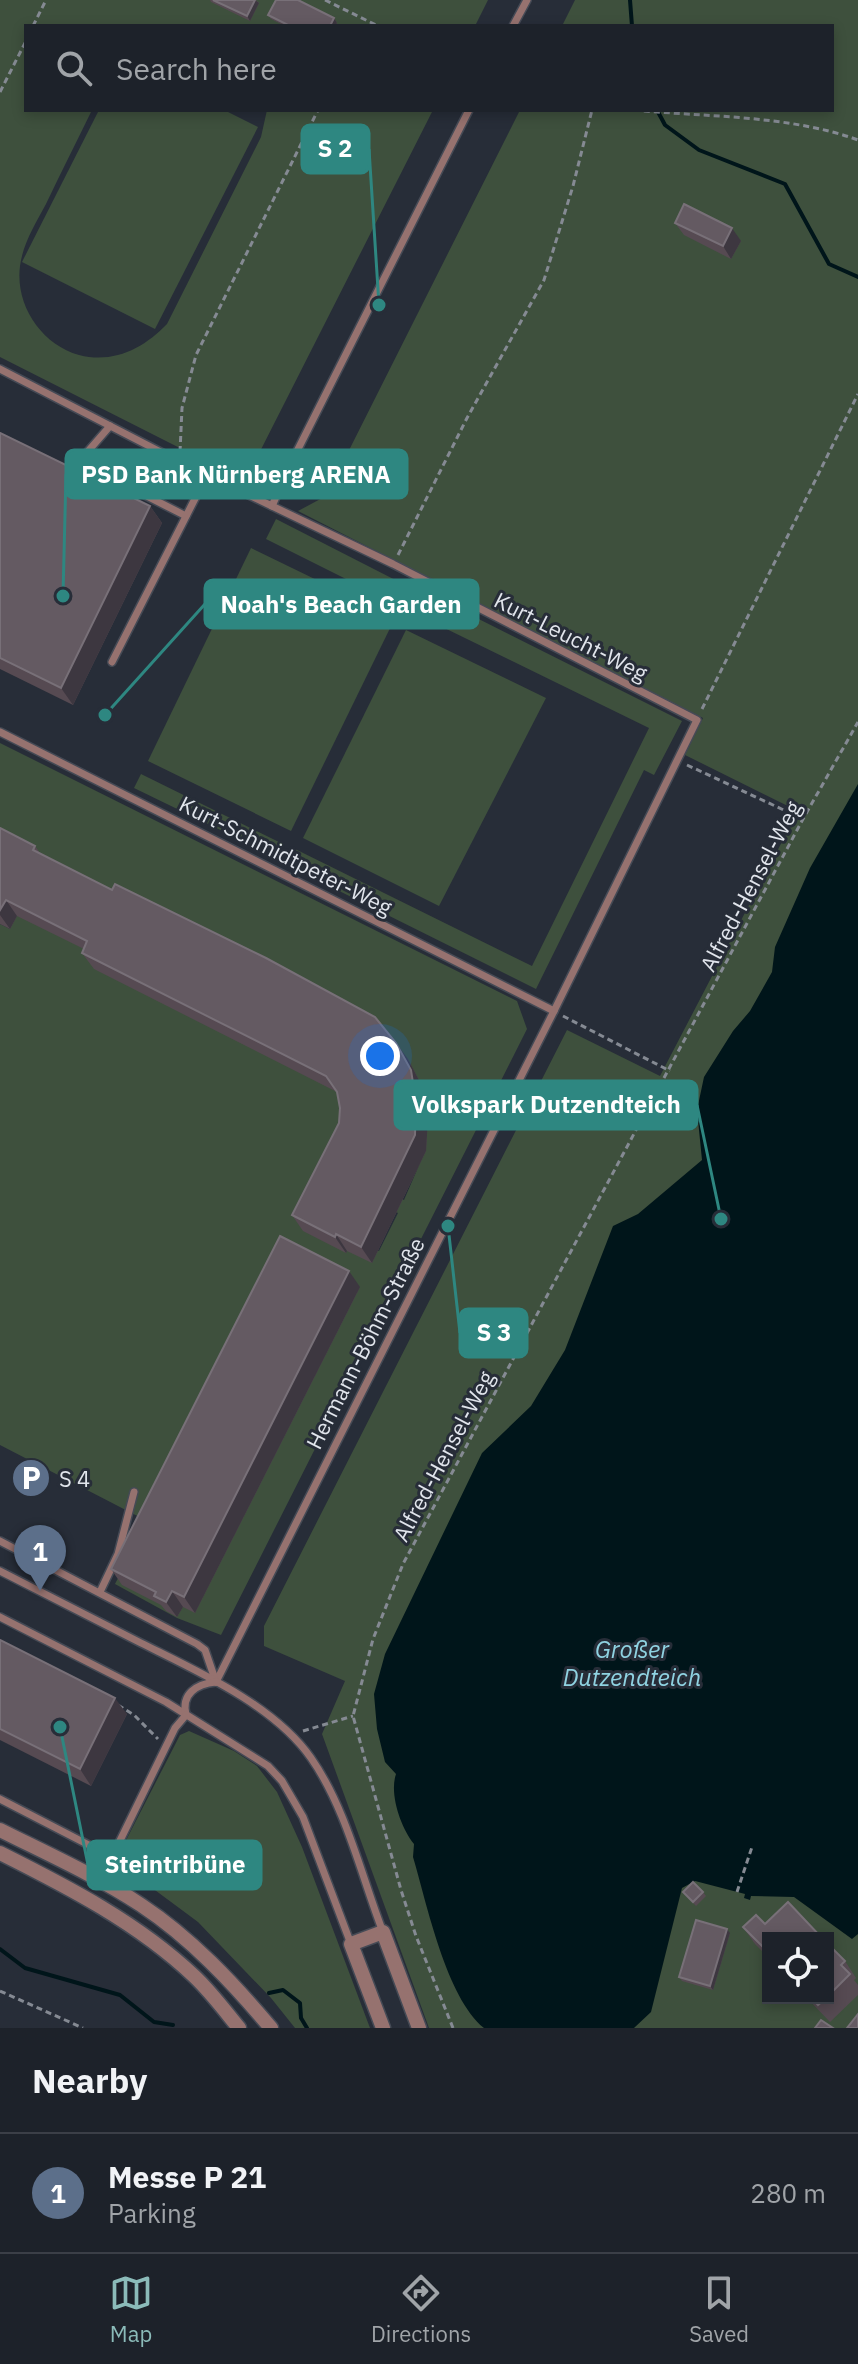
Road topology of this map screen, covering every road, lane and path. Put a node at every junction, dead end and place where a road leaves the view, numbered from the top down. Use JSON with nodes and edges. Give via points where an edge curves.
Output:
{"nodes":[{"id":1,"x":46,"y":0,"type":"edge"},
{"id":2,"x":325,"y":0,"type":"edge"},
{"id":3,"x":527,"y":0,"type":"edge"},
{"id":4,"x":367,"y":21,"type":"junction"},
{"id":5,"x":34,"y":24,"type":"edge"},
{"id":6,"x":365,"y":24,"type":"edge"},
{"id":7,"x":374,"y":24,"type":"edge"},
{"id":8,"x":514,"y":24,"type":"edge"},
{"id":9,"x":24,"y":45,"type":"edge"},
{"id":10,"x":0,"y":92,"type":"edge"},
{"id":11,"x":317,"y":112,"type":"edge"},
{"id":12,"x":468,"y":112,"type":"edge"},
{"id":13,"x":592,"y":112,"type":"edge"},
{"id":14,"x":651,"y":112,"type":"edge"},
{"id":15,"x":858,"y":140,"type":"edge"},
{"id":16,"x":0,"y":369,"type":"edge"},
{"id":17,"x":858,"y":394,"type":"edge"},
{"id":18,"x":110,"y":426,"type":"junction"},
{"id":19,"x":180,"y":462,"type":"junction"},
{"id":20,"x":207,"y":475,"type":"junction"},
{"id":21,"x":272,"y":506,"type":"junction"},
{"id":22,"x":186,"y":516,"type":"junction"},
{"id":23,"x":393,"y":564,"type":"junction"},
{"id":24,"x":112,"y":662,"type":"dead end"},
{"id":25,"x":697,"y":720,"type":"junction"},
{"id":26,"x":858,"y":722,"type":"edge"},
{"id":27,"x":0,"y":732,"type":"edge"},
{"id":28,"x":676,"y":760,"type":"junction"},
{"id":29,"x":803,"y":819,"type":"junction"},
{"id":30,"x":554,"y":1011,"type":"junction"},
{"id":31,"x":670,"y":1071,"type":"junction"},
{"id":32,"x":134,"y":1492,"type":"dead end"},
{"id":33,"x":0,"y":1541,"type":"edge"},
{"id":34,"x":0,"y":1571,"type":"edge"},
{"id":35,"x":100,"y":1592,"type":"junction"},
{"id":36,"x":0,"y":1617,"type":"edge"},
{"id":37,"x":216,"y":1682,"type":"junction"},
{"id":38,"x":113,"y":1702,"type":"edge"},
{"id":39,"x":186,"y":1715,"type":"junction"},
{"id":40,"x":353,"y":1716,"type":"junction"},
{"id":41,"x":291,"y":1735,"type":"junction"},
{"id":42,"x":167,"y":1746,"type":"junction"},
{"id":43,"x":0,"y":1799,"type":"edge"},
{"id":44,"x":0,"y":1830,"type":"edge"},
{"id":45,"x":752,"y":1847,"type":"dead end"},
{"id":46,"x":0,"y":1853,"type":"edge"},
{"id":47,"x":737,"y":1892,"type":"dead end"},
{"id":48,"x":383,"y":1932,"type":"junction"},
{"id":49,"x":351,"y":1944,"type":"junction"},
{"id":50,"x":0,"y":1991,"type":"edge"},
{"id":51,"x":83,"y":2028,"type":"edge"},
{"id":52,"x":239,"y":2028,"type":"edge"},
{"id":53,"x":271,"y":2028,"type":"edge"},
{"id":54,"x":383,"y":2028,"type":"edge"},
{"id":55,"x":419,"y":2028,"type":"edge"},
{"id":56,"x":453,"y":2028,"type":"edge"}],
"edges":[{"from":1,"to":5,"type":"path"},
{"from":2,"to":4,"type":"path"},
{"from":3,"to":8,"type":"lane"},
{"from":4,"to":6,"type":"path"},
{"from":4,"to":7,"type":"path"},
{"from":9,"to":10,"type":"path"},
{"from":11,"to":19,"type":"path","via":[[196,355],[182,408]]},
{"from":12,"to":21,"type":"lane"},
{"from":13,"to":23,"type":"path","via":[[544,280]]},
{"from":14,"to":15,"type":"path","via":[[730,116],[838,132]]},
{"from":16,"to":18,"type":"lane","name":"Kurt-Leucht-Weg"},
{"from":17,"to":25,"type":"path"},
{"from":18,"to":19,"type":"lane","name":"Kurt-Leucht-Weg"},
{"from":18,"to":22,"type":"lane","via":[[83,457],[86,465]]},
{"from":19,"to":20,"type":"lane","name":"Kurt-Leucht-Weg"},
{"from":20,"to":21,"type":"lane","name":"Kurt-Leucht-Weg"},
{"from":20,"to":22,"type":"lane"},
{"from":21,"to":23,"type":"lane","name":"Kurt-Leucht-Weg"},
{"from":22,"to":24,"type":"lane"},
{"from":23,"to":25,"type":"lane","name":"Kurt-Leucht-Weg"},
{"from":25,"to":28,"type":"lane","name":"Hermann-Böhm-Straße"},
{"from":26,"to":29,"type":"path","name":"Alfred-Hensel-Weg"},
{"from":27,"to":30,"type":"lane","name":"Kurt-Schmidtpeter-Weg"},
{"from":28,"to":29,"type":"path"},
{"from":28,"to":30,"type":"lane","name":"Hermann-Böhm-Straße"},
{"from":29,"to":31,"type":"path","name":"Alfred-Hensel-Weg"},
{"from":30,"to":31,"type":"path"},
{"from":30,"to":37,"type":"lane","name":"Hermann-Böhm-Straße"},
{"from":31,"to":40,"type":"path","name":"Alfred-Hensel-Weg","via":[[403,1564],[373,1639]]},
{"from":32,"to":35,"type":"lane","via":[[118,1554]]},
{"from":33,"to":35,"type":"lane"},
{"from":34,"to":37,"type":"lane"},
{"from":35,"to":37,"type":"lane","via":[[205,1650]]},
{"from":36,"to":39,"type":"lane"},
{"from":37,"to":39,"type":"lane","via":[[190,1692]]},
{"from":37,"to":41,"type":"lane"},
{"from":38,"to":42,"type":"path"},
{"from":39,"to":42,"type":"lane"},
{"from":39,"to":49,"type":"lane","via":[[259,1759],[282,1781],[311,1835]]},
{"from":40,"to":41,"type":"path"},
{"from":40,"to":56,"type":"path","name":"Alfred-Hensel-Weg","via":[[401,1890]]},
{"from":41,"to":48,"type":"lane","via":[[327,1786]]},
{"from":42,"to":43,"type":"lane","via":[[112,1857]]},
{"from":44,"to":53,"type":"street","via":[[144,1907],[196,1947]]},
{"from":45,"to":47,"type":"path"},
{"from":46,"to":52,"type":"street","via":[[79,1893],[143,1936],[194,1976]]},
{"from":48,"to":49,"type":"street"},
{"from":48,"to":55,"type":"street"},
{"from":49,"to":54,"type":"street"},
{"from":50,"to":51,"type":"path"}]}
